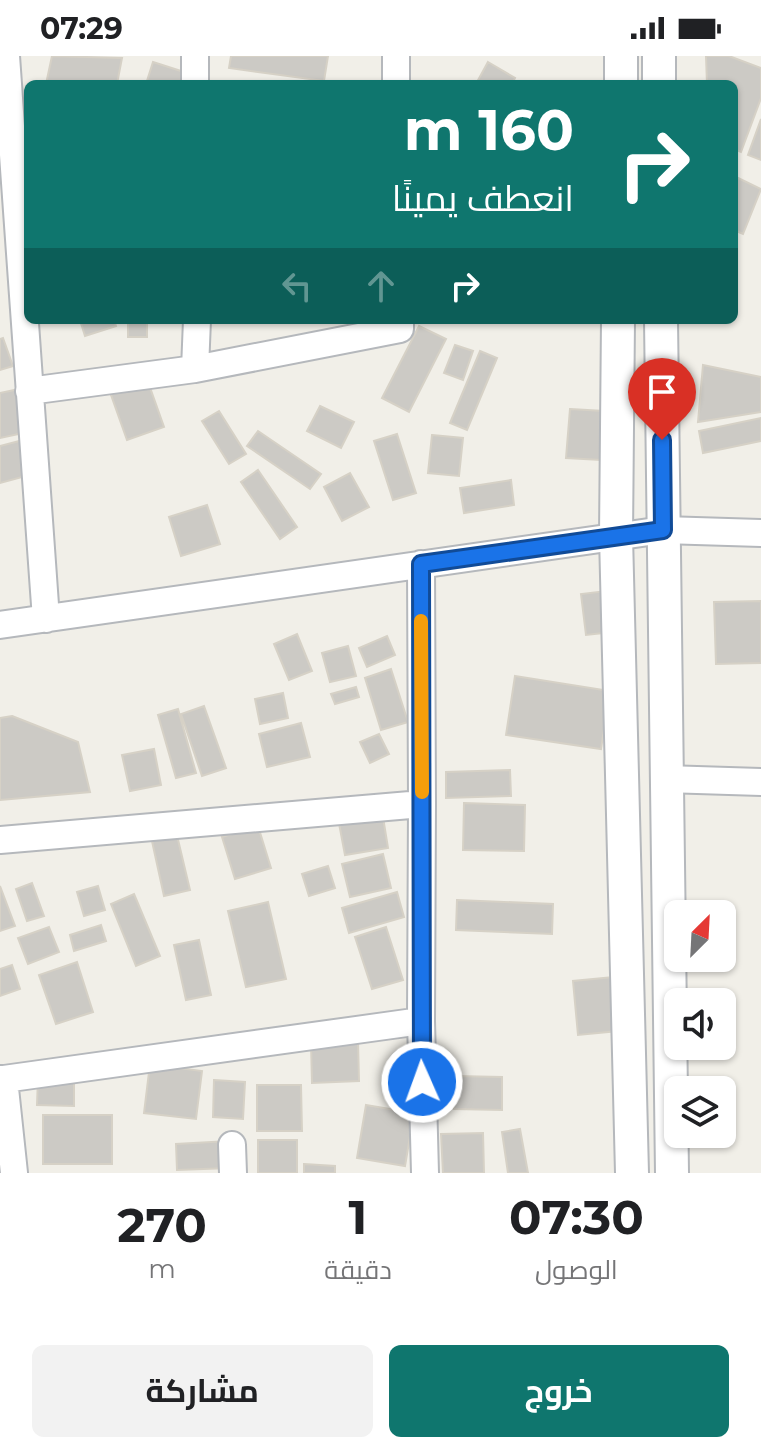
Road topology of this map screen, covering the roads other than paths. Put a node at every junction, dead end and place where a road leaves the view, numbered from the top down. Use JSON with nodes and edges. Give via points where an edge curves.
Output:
{"nodes":[{"id":1,"x":6,"y":56,"type":"edge"},
{"id":2,"x":195,"y":56,"type":"edge"},
{"id":3,"x":396,"y":56,"type":"edge"},
{"id":4,"x":621,"y":56,"type":"edge"},
{"id":5,"x":659,"y":56,"type":"edge"},
{"id":6,"x":195,"y":80,"type":"edge"},
{"id":7,"x":396,"y":80,"type":"edge"},
{"id":8,"x":621,"y":80,"type":"edge"},
{"id":9,"x":659,"y":80,"type":"edge"},
{"id":10,"x":9,"y":235,"type":"edge"},
{"id":11,"x":197,"y":324,"type":"edge"},
{"id":12,"x":400,"y":324,"type":"edge"},
{"id":13,"x":618,"y":324,"type":"edge"},
{"id":14,"x":661,"y":324,"type":"edge"},
{"id":15,"x":195,"y":369,"type":"junction"},
{"id":16,"x":29,"y":391,"type":"junction"},
{"id":17,"x":663,"y":530,"type":"junction"},
{"id":18,"x":761,"y":533,"type":"edge"},
{"id":19,"x":616,"y":536,"type":"junction"},
{"id":20,"x":421,"y":564,"type":"junction"},
{"id":21,"x":46,"y":619,"type":"junction"},
{"id":22,"x":0,"y":625,"type":"edge"},
{"id":23,"x":665,"y":779,"type":"junction"},
{"id":24,"x":761,"y":782,"type":"edge"},
{"id":25,"x":422,"y":804,"type":"junction"},
{"id":26,"x":0,"y":840,"type":"edge"},
{"id":27,"x":421,"y":1021,"type":"junction"},
{"id":28,"x":2,"y":1079,"type":"edge"},
{"id":29,"x":232,"y":1145,"type":"dead end"},
{"id":30,"x":14,"y":1173,"type":"edge"},
{"id":31,"x":233,"y":1173,"type":"edge"},
{"id":32,"x":425,"y":1173,"type":"edge"},
{"id":33,"x":632,"y":1173,"type":"edge"},
{"id":34,"x":672,"y":1173,"type":"edge"}],
"edges":[{"from":1,"to":10,"type":"street"},
{"from":2,"to":6,"type":"street"},
{"from":3,"to":7,"type":"street"},
{"from":4,"to":8,"type":"street"},
{"from":5,"to":9,"type":"street"},
{"from":10,"to":16,"type":"street"},
{"from":11,"to":15,"type":"street"},
{"from":12,"to":15,"type":"street","via":[[400,329]]},
{"from":13,"to":19,"type":"street"},
{"from":14,"to":17,"type":"street"},
{"from":15,"to":16,"type":"street"},
{"from":16,"to":21,"type":"street"},
{"from":17,"to":18,"type":"street"},
{"from":17,"to":19,"type":"street"},
{"from":17,"to":23,"type":"street"},
{"from":19,"to":20,"type":"street"},
{"from":19,"to":33,"type":"street"},
{"from":20,"to":21,"type":"street"},
{"from":20,"to":25,"type":"street"},
{"from":21,"to":22,"type":"street"},
{"from":23,"to":24,"type":"street"},
{"from":23,"to":34,"type":"street"},
{"from":25,"to":26,"type":"street"},
{"from":25,"to":27,"type":"street"},
{"from":27,"to":28,"type":"street"},
{"from":27,"to":32,"type":"street"},
{"from":28,"to":30,"type":"street"},
{"from":29,"to":31,"type":"street"}]}
